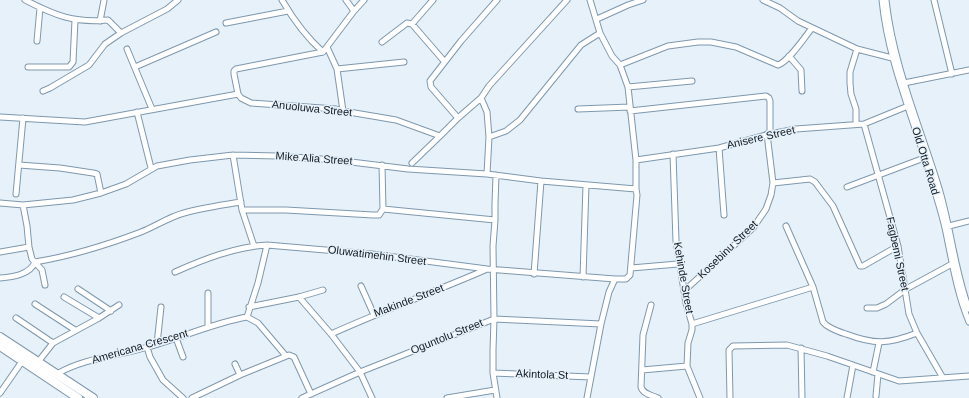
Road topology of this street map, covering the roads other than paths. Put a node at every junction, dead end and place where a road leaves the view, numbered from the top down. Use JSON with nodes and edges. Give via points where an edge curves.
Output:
{"nodes":[{"id":1,"x":25,"y":0,"type":"edge"},
{"id":2,"x":104,"y":0,"type":"edge"},
{"id":3,"x":178,"y":0,"type":"edge"},
{"id":4,"x":282,"y":0,"type":"edge"},
{"id":5,"x":346,"y":0,"type":"edge"},
{"id":6,"x":364,"y":0,"type":"edge"},
{"id":7,"x":433,"y":0,"type":"edge"},
{"id":8,"x":497,"y":0,"type":"edge"},
{"id":9,"x":567,"y":0,"type":"edge"},
{"id":10,"x":590,"y":0,"type":"edge"},
{"id":11,"x":643,"y":0,"type":"edge"},
{"id":12,"x":763,"y":0,"type":"edge"},
{"id":13,"x":882,"y":0,"type":"edge"},
{"id":14,"x":886,"y":0,"type":"edge"},
{"id":15,"x":934,"y":0,"type":"edge"},
{"id":16,"x":40,"y":8,"type":"junction"},
{"id":17,"x":288,"y":11,"type":"junction"},
{"id":18,"x":354,"y":11,"type":"junction"},
{"id":19,"x":597,"y":19,"type":"junction"},
{"id":20,"x":75,"y":20,"type":"junction"},
{"id":21,"x":100,"y":21,"type":"junction"},
{"id":22,"x":226,"y":22,"type":"dead end"},
{"id":23,"x":412,"y":24,"type":"junction"},
{"id":24,"x":812,"y":28,"type":"junction"},
{"id":25,"x":216,"y":32,"type":"dead end"},
{"id":26,"x":121,"y":33,"type":"junction"},
{"id":27,"x":600,"y":33,"type":"junction"},
{"id":28,"x":37,"y":40,"type":"dead end"},
{"id":29,"x":382,"y":42,"type":"dead end"},
{"id":30,"x":327,"y":47,"type":"junction"},
{"id":31,"x":127,"y":49,"type":"dead end"},
{"id":32,"x":857,"y":49,"type":"junction"},
{"id":33,"x":323,"y":52,"type":"junction"},
{"id":34,"x":790,"y":56,"type":"junction"},
{"id":35,"x":892,"y":58,"type":"junction"},
{"id":36,"x":444,"y":61,"type":"junction"},
{"id":37,"x":404,"y":62,"type":"dead end"},
{"id":38,"x":620,"y":65,"type":"junction"},
{"id":39,"x":28,"y":67,"type":"dead end"},
{"id":40,"x":135,"y":67,"type":"junction"},
{"id":41,"x":337,"y":69,"type":"junction"},
{"id":42,"x":969,"y":70,"type":"edge"},
{"id":43,"x":952,"y":74,"type":"junction"},
{"id":44,"x":692,"y":81,"type":"dead end"},
{"id":45,"x":904,"y":83,"type":"junction"},
{"id":46,"x":628,"y":88,"type":"junction"},
{"id":47,"x":43,"y":90,"type":"dead end"},
{"id":48,"x":802,"y":91,"type":"dead end"},
{"id":49,"x":238,"y":94,"type":"junction"},
{"id":50,"x":482,"y":98,"type":"junction"},
{"id":51,"x":908,"y":106,"type":"junction"},
{"id":52,"x":578,"y":109,"type":"dead end"},
{"id":53,"x":630,"y":109,"type":"junction"},
{"id":54,"x":152,"y":110,"type":"junction"},
{"id":55,"x":138,"y":112,"type":"junction"},
{"id":56,"x":343,"y":112,"type":"junction"},
{"id":57,"x":0,"y":117,"type":"edge"},
{"id":58,"x":23,"y":118,"type":"junction"},
{"id":59,"x":458,"y":118,"type":"junction"},
{"id":60,"x":856,"y":124,"type":"junction"},
{"id":61,"x":864,"y":124,"type":"junction"},
{"id":62,"x":768,"y":134,"type":"junction"},
{"id":63,"x":440,"y":136,"type":"junction"},
{"id":64,"x":490,"y":137,"type":"junction"},
{"id":65,"x":719,"y":148,"type":"junction"},
{"id":66,"x":673,"y":154,"type":"junction"},
{"id":67,"x":232,"y":156,"type":"junction"},
{"id":68,"x":924,"y":158,"type":"junction"},
{"id":69,"x":636,"y":160,"type":"junction"},
{"id":70,"x":412,"y":163,"type":"dead end"},
{"id":71,"x":19,"y":165,"type":"junction"},
{"id":72,"x":382,"y":165,"type":"junction"},
{"id":73,"x":151,"y":168,"type":"junction"},
{"id":74,"x":487,"y":174,"type":"junction"},
{"id":75,"x":878,"y":174,"type":"junction"},
{"id":76,"x":496,"y":175,"type":"junction"},
{"id":77,"x":932,"y":175,"type":"junction"},
{"id":78,"x":541,"y":181,"type":"junction"},
{"id":79,"x":773,"y":183,"type":"junction"},
{"id":80,"x":586,"y":185,"type":"junction"},
{"id":81,"x":847,"y":187,"type":"dead end"},
{"id":82,"x":636,"y":189,"type":"junction"},
{"id":83,"x":101,"y":193,"type":"junction"},
{"id":84,"x":16,"y":194,"type":"dead end"},
{"id":85,"x":241,"y":202,"type":"junction"},
{"id":86,"x":0,"y":203,"type":"edge"},
{"id":87,"x":23,"y":205,"type":"junction"},
{"id":88,"x":242,"y":210,"type":"junction"},
{"id":89,"x":383,"y":210,"type":"junction"},
{"id":90,"x":724,"y":215,"type":"dead end"},
{"id":91,"x":495,"y":220,"type":"junction"},
{"id":92,"x":969,"y":221,"type":"edge"},
{"id":93,"x":786,"y":226,"type":"dead end"},
{"id":94,"x":949,"y":226,"type":"junction"},
{"id":95,"x":267,"y":245,"type":"junction"},
{"id":96,"x":254,"y":246,"type":"junction"},
{"id":97,"x":898,"y":246,"type":"junction"},
{"id":98,"x":29,"y":247,"type":"junction"},
{"id":99,"x":0,"y":252,"type":"edge"},
{"id":100,"x":35,"y":262,"type":"junction"},
{"id":101,"x":678,"y":264,"type":"junction"},
{"id":102,"x":952,"y":264,"type":"junction"},
{"id":103,"x":631,"y":268,"type":"junction"},
{"id":104,"x":487,"y":269,"type":"junction"},
{"id":105,"x":494,"y":270,"type":"junction"},
{"id":106,"x":175,"y":272,"type":"dead end"},
{"id":107,"x":534,"y":274,"type":"junction"},
{"id":108,"x":583,"y":277,"type":"junction"},
{"id":109,"x":0,"y":278,"type":"edge"},
{"id":110,"x":616,"y":279,"type":"junction"},
{"id":111,"x":45,"y":285,"type":"dead end"},
{"id":112,"x":360,"y":286,"type":"dead end"},
{"id":113,"x":813,"y":287,"type":"junction"},
{"id":114,"x":78,"y":289,"type":"dead end"},
{"id":115,"x":906,"y":289,"type":"junction"},
{"id":116,"x":323,"y":290,"type":"dead end"},
{"id":117,"x":684,"y":291,"type":"junction"},
{"id":118,"x":208,"y":293,"type":"dead end"},
{"id":119,"x":64,"y":297,"type":"dead end"},
{"id":120,"x":299,"y":297,"type":"junction"},
{"id":121,"x":35,"y":304,"type":"dead end"},
{"id":122,"x":119,"y":305,"type":"dead end"},
{"id":123,"x":651,"y":305,"type":"dead end"},
{"id":124,"x":161,"y":307,"type":"dead end"},
{"id":125,"x":249,"y":307,"type":"junction"},
{"id":126,"x":867,"y":308,"type":"dead end"},
{"id":127,"x":969,"y":309,"type":"edge"},
{"id":128,"x":111,"y":311,"type":"junction"},
{"id":129,"x":374,"y":315,"type":"junction"},
{"id":130,"x":247,"y":317,"type":"junction"},
{"id":131,"x":16,"y":318,"type":"dead end"},
{"id":132,"x":99,"y":318,"type":"junction"},
{"id":133,"x":494,"y":319,"type":"junction"},
{"id":134,"x":969,"y":322,"type":"edge"},
{"id":135,"x":601,"y":324,"type":"junction"},
{"id":136,"x":692,"y":324,"type":"junction"},
{"id":137,"x":208,"y":327,"type":"junction"},
{"id":138,"x":75,"y":330,"type":"junction"},
{"id":139,"x":917,"y":333,"type":"junction"},
{"id":140,"x":331,"y":334,"type":"junction"},
{"id":141,"x":0,"y":337,"type":"edge"},
{"id":142,"x":176,"y":338,"type":"junction"},
{"id":143,"x":53,"y":343,"type":"junction"},
{"id":144,"x":879,"y":343,"type":"junction"},
{"id":145,"x":157,"y":344,"type":"junction"},
{"id":146,"x":0,"y":346,"type":"edge"},
{"id":147,"x":147,"y":347,"type":"junction"},
{"id":148,"x":801,"y":348,"type":"junction"},
{"id":149,"x":286,"y":356,"type":"junction"},
{"id":150,"x":183,"y":358,"type":"dead end"},
{"id":151,"x":23,"y":360,"type":"junction"},
{"id":152,"x":38,"y":362,"type":"junction"},
{"id":153,"x":235,"y":364,"type":"dead end"},
{"id":154,"x":852,"y":365,"type":"junction"},
{"id":155,"x":687,"y":366,"type":"junction"},
{"id":156,"x":642,"y":370,"type":"junction"},
{"id":157,"x":360,"y":372,"type":"junction"},
{"id":158,"x":493,"y":372,"type":"junction"},
{"id":159,"x":876,"y":373,"type":"junction"},
{"id":160,"x":57,"y":374,"type":"junction"},
{"id":161,"x":240,"y":376,"type":"junction"},
{"id":162,"x":969,"y":376,"type":"edge"},
{"id":163,"x":591,"y":377,"type":"junction"},
{"id":164,"x":943,"y":378,"type":"junction"},
{"id":165,"x":496,"y":390,"type":"junction"},
{"id":166,"x":0,"y":393,"type":"edge"},
{"id":167,"x":313,"y":393,"type":"junction"},
{"id":168,"x":876,"y":396,"type":"dead end"},
{"id":169,"x":78,"y":398,"type":"edge"},
{"id":170,"x":93,"y":398,"type":"edge"},
{"id":171,"x":183,"y":398,"type":"edge"},
{"id":172,"x":192,"y":398,"type":"edge"},
{"id":173,"x":302,"y":398,"type":"edge"},
{"id":174,"x":317,"y":398,"type":"edge"},
{"id":175,"x":372,"y":398,"type":"edge"},
{"id":176,"x":447,"y":398,"type":"edge"},
{"id":177,"x":497,"y":398,"type":"edge"},
{"id":178,"x":587,"y":398,"type":"edge"},
{"id":179,"x":658,"y":398,"type":"edge"},
{"id":180,"x":700,"y":398,"type":"edge"},
{"id":181,"x":730,"y":398,"type":"edge"},
{"id":182,"x":802,"y":398,"type":"edge"},
{"id":183,"x":847,"y":398,"type":"edge"}],
"edges":[{"from":1,"to":16,"type":"street"},
{"from":2,"to":21,"type":"street"},
{"from":3,"to":26,"type":"street","via":[[167,9]]},
{"from":4,"to":17,"type":"street"},
{"from":5,"to":18,"type":"street"},
{"from":6,"to":18,"type":"street"},
{"from":7,"to":23,"type":"street"},
{"from":8,"to":36,"type":"street"},
{"from":9,"to":50,"type":"street","via":[[489,86]]},
{"from":10,"to":19,"type":"street"},
{"from":11,"to":19,"type":"street"},
{"from":12,"to":24,"type":"street"},
{"from":13,"to":35,"type":"street","name":"Old Otta Road"},
{"from":14,"to":45,"type":"street","name":"Old Otta Road","via":[[893,43]]},
{"from":15,"to":43,"type":"street"},
{"from":16,"to":20,"type":"street"},
{"from":16,"to":28,"type":"street"},
{"from":17,"to":22,"type":"street"},
{"from":17,"to":33,"type":"street","via":[[310,40]]},
{"from":18,"to":30,"type":"street"},
{"from":19,"to":27,"type":"street"},
{"from":20,"to":21,"type":"street"},
{"from":20,"to":39,"type":"street","via":[[71,65]]},
{"from":21,"to":26,"type":"street","via":[[108,20]]},
{"from":23,"to":29,"type":"street","via":[[407,23]]},
{"from":23,"to":36,"type":"street"},
{"from":24,"to":32,"type":"street"},
{"from":24,"to":34,"type":"street"},
{"from":25,"to":40,"type":"street"},
{"from":26,"to":47,"type":"street","via":[[105,44],[89,65]]},
{"from":27,"to":38,"type":"street","via":[[612,56]]},
{"from":27,"to":64,"type":"street","via":[[581,45],[520,120],[506,131]]},
{"from":30,"to":33,"type":"street"},
{"from":30,"to":41,"type":"street"},
{"from":31,"to":40,"type":"street"},
{"from":32,"to":35,"type":"street"},
{"from":32,"to":60,"type":"street","via":[[850,72]]},
{"from":33,"to":49,"type":"street","via":[[236,69],[234,74]]},
{"from":34,"to":38,"type":"street","via":[[778,65],[736,47],[698,42],[668,46]]},
{"from":34,"to":48,"type":"street","via":[[801,70]]},
{"from":35,"to":51,"type":"street","name":"Old Otta Road"},
{"from":36,"to":59,"type":"street","via":[[430,81],[431,87]]},
{"from":37,"to":41,"type":"street"},
{"from":38,"to":46,"type":"street"},
{"from":40,"to":54,"type":"street"},
{"from":41,"to":56,"type":"street"},
{"from":42,"to":43,"type":"street"},
{"from":43,"to":45,"type":"street"},
{"from":44,"to":46,"type":"street"},
{"from":45,"to":77,"type":"street","name":"Old Otta Road"},
{"from":46,"to":53,"type":"street"},
{"from":49,"to":54,"type":"street"},
{"from":49,"to":56,"type":"street","name":"Anuoluwa Street","via":[[251,103],[336,109]]},
{"from":50,"to":59,"type":"street"},
{"from":50,"to":64,"type":"street","via":[[487,112]]},
{"from":51,"to":61,"type":"street","name":"Anisere Street"},
{"from":51,"to":68,"type":"street","name":"Old Otta Road"},
{"from":52,"to":53,"type":"street"},
{"from":53,"to":62,"type":"street","name":"Kosebinu Street","via":[[766,96],[770,101]]},
{"from":53,"to":69,"type":"street"},
{"from":54,"to":55,"type":"street"},
{"from":55,"to":58,"type":"street","via":[[85,122]]},
{"from":55,"to":73,"type":"street"},
{"from":56,"to":63,"type":"street","name":"Anuoluwa Street","via":[[396,120]]},
{"from":57,"to":58,"type":"street"},
{"from":58,"to":71,"type":"street"},
{"from":59,"to":63,"type":"street"},
{"from":60,"to":61,"type":"street","name":"Anisere Street"},
{"from":60,"to":62,"type":"street","name":"Anisere Street"},
{"from":61,"to":75,"type":"street","name":"Fagbemi Street"},
{"from":62,"to":65,"type":"street","name":"Anisere Street"},
{"from":62,"to":79,"type":"street","name":"Kosebinu Street"},
{"from":63,"to":70,"type":"street"},
{"from":64,"to":74,"type":"street"},
{"from":65,"to":66,"type":"street","name":"Anisere Street"},
{"from":65,"to":90,"type":"street"},
{"from":66,"to":69,"type":"street","name":"Anisere Street"},
{"from":66,"to":101,"type":"street","name":"Kehinde Street"},
{"from":67,"to":72,"type":"street","name":"Mike Alia Street","via":[[278,156]]},
{"from":67,"to":73,"type":"street","name":"Mike Alia Street","via":[[190,160]]},
{"from":67,"to":85,"type":"street"},
{"from":68,"to":75,"type":"street"},
{"from":68,"to":77,"type":"street","name":"Old Otta Road"},
{"from":69,"to":82,"type":"street"},
{"from":71,"to":83,"type":"street","via":[[97,174]]},
{"from":71,"to":84,"type":"street"},
{"from":72,"to":74,"type":"street","name":"Mike Alia Street"},
{"from":72,"to":89,"type":"street"},
{"from":73,"to":83,"type":"street","name":"Mike Alia Street","via":[[126,184]]},
{"from":74,"to":76,"type":"street","name":"Mike Alia Street"},
{"from":75,"to":81,"type":"street"},
{"from":75,"to":97,"type":"street","name":"Fagbemi Street"},
{"from":76,"to":78,"type":"street","name":"Mike Alia Street"},
{"from":76,"to":91,"type":"street"},
{"from":77,"to":94,"type":"street","name":"Old Otta Road"},
{"from":77,"to":102,"type":"street","name":"Old Otta Road"},
{"from":78,"to":80,"type":"street","name":"Mike Alia Street"},
{"from":78,"to":107,"type":"street"},
{"from":79,"to":97,"type":"street","via":[[810,179],[815,182],[833,206],[860,266]]},
{"from":79,"to":117,"type":"street","name":"Kosebinu Street","via":[[769,202],[753,228]]},
{"from":80,"to":82,"type":"street","name":"Mike Alia Street"},
{"from":80,"to":108,"type":"street"},
{"from":82,"to":103,"type":"street"},
{"from":83,"to":87,"type":"street","name":"Mike Alia Street","via":[[73,200]]},
{"from":85,"to":88,"type":"street"},
{"from":85,"to":100,"type":"street","via":[[184,213],[99,246]]},
{"from":86,"to":87,"type":"street","name":"Mike Alia Street"},
{"from":87,"to":98,"type":"street"},
{"from":88,"to":89,"type":"street","via":[[379,215]]},
{"from":88,"to":96,"type":"street"},
{"from":89,"to":91,"type":"street"},
{"from":91,"to":105,"type":"street"},
{"from":92,"to":94,"type":"street"},
{"from":93,"to":113,"type":"street"},
{"from":94,"to":127,"type":"street","name":"Old Otta Road","via":[[962,290]]},
{"from":95,"to":96,"type":"street","name":"Oluwatimehin Street"},
{"from":95,"to":104,"type":"street","name":"Oluwatimehin Street","via":[[372,254]]},
{"from":95,"to":125,"type":"street"},
{"from":96,"to":106,"type":"street","name":"Oluwatimehin Street","via":[[203,259]]},
{"from":97,"to":115,"type":"street","name":"Fagbemi Street"},
{"from":98,"to":99,"type":"street"},
{"from":98,"to":100,"type":"street"},
{"from":100,"to":109,"type":"street","via":[[34,266],[24,273]]},
{"from":100,"to":111,"type":"street","via":[[42,270]]},
{"from":101,"to":103,"type":"street"},
{"from":101,"to":117,"type":"street","name":"Kehinde Street"},
{"from":102,"to":115,"type":"street"},
{"from":102,"to":134,"type":"street","name":"Old Otta Road","via":[[958,292]]},
{"from":103,"to":110,"type":"street","via":[[629,277]]},
{"from":104,"to":105,"type":"street","name":"Oluwatimehin Street"},
{"from":104,"to":129,"type":"street","name":"Makinde Street"},
{"from":105,"to":107,"type":"street","name":"Oluwatimehin Street"},
{"from":105,"to":133,"type":"street"},
{"from":107,"to":108,"type":"street","name":"Oluwatimehin Street"},
{"from":108,"to":110,"type":"street","name":"Oluwatimehin Street"},
{"from":110,"to":135,"type":"street","via":[[609,292]]},
{"from":112,"to":129,"type":"street"},
{"from":113,"to":136,"type":"street"},
{"from":113,"to":144,"type":"street","via":[[826,325],[852,337]]},
{"from":114,"to":128,"type":"street"},
{"from":115,"to":126,"type":"street","via":[[886,304],[872,309]]},
{"from":115,"to":139,"type":"street","name":"Fagbemi Street","via":[[909,314]]},
{"from":116,"to":120,"type":"street"},
{"from":117,"to":136,"type":"street","name":"Kehinde Street"},
{"from":118,"to":137,"type":"street"},
{"from":119,"to":132,"type":"street"},
{"from":120,"to":125,"type":"street"},
{"from":120,"to":140,"type":"street"},
{"from":121,"to":138,"type":"street"},
{"from":122,"to":128,"type":"street"},
{"from":123,"to":156,"type":"street","via":[[643,335]]},
{"from":124,"to":145,"type":"street"},
{"from":125,"to":130,"type":"street"},
{"from":128,"to":132,"type":"street"},
{"from":129,"to":140,"type":"street","name":"Makinde Street"},
{"from":130,"to":137,"type":"street","name":"Americana Crescent"},
{"from":130,"to":149,"type":"street","via":[[258,323]]},
{"from":131,"to":143,"type":"street"},
{"from":132,"to":138,"type":"street"},
{"from":133,"to":135,"type":"street","name":"Oguntolu Street"},
{"from":133,"to":157,"type":"street","name":"Oguntolu Street"},
{"from":133,"to":158,"type":"street"},
{"from":135,"to":163,"type":"street"},
{"from":136,"to":155,"type":"street","name":"Kehinde Street"},
{"from":137,"to":142,"type":"street","name":"Americana Crescent"},
{"from":138,"to":143,"type":"street"},
{"from":139,"to":144,"type":"street","via":[[895,341]]},
{"from":139,"to":164,"type":"street","name":"Fagbemi Street"},
{"from":140,"to":157,"type":"street"},
{"from":141,"to":152,"type":"highway"},
{"from":142,"to":145,"type":"street","name":"Americana Crescent"},
{"from":142,"to":150,"type":"street"},
{"from":143,"to":152,"type":"street"},
{"from":144,"to":159,"type":"street"},
{"from":145,"to":147,"type":"street","name":"Americana Crescent"},
{"from":146,"to":151,"type":"highway"},
{"from":147,"to":160,"type":"street","name":"Americana Crescent","via":[[70,367]]},
{"from":147,"to":171,"type":"street","via":[[164,380]]},
{"from":148,"to":154,"type":"street"},
{"from":148,"to":181,"type":"street","via":[[782,344],[730,347]]},
{"from":148,"to":182,"type":"street"},
{"from":149,"to":161,"type":"street"},
{"from":149,"to":167,"type":"street","via":[[294,357]]},
{"from":151,"to":166,"type":"street"},
{"from":151,"to":169,"type":"highway"},
{"from":152,"to":160,"type":"highway"},
{"from":153,"to":161,"type":"street"},
{"from":154,"to":159,"type":"street"},
{"from":154,"to":183,"type":"street"},
{"from":155,"to":156,"type":"street"},
{"from":155,"to":180,"type":"street","name":"Kehinde Street"},
{"from":156,"to":179,"type":"street","via":[[642,391]]},
{"from":157,"to":167,"type":"street","name":"Oguntolu Street"},
{"from":157,"to":175,"type":"street"},
{"from":158,"to":163,"type":"street","name":"Akintola St"},
{"from":158,"to":165,"type":"street"},
{"from":159,"to":164,"type":"street","via":[[899,381]]},
{"from":159,"to":168,"type":"street"},
{"from":160,"to":170,"type":"highway"},
{"from":161,"to":172,"type":"street"},
{"from":162,"to":164,"type":"street"},
{"from":163,"to":178,"type":"street"},
{"from":165,"to":176,"type":"street"},
{"from":165,"to":177,"type":"street"},
{"from":167,"to":173,"type":"street","name":"Oguntolu Street"},
{"from":167,"to":174,"type":"street"}]}
